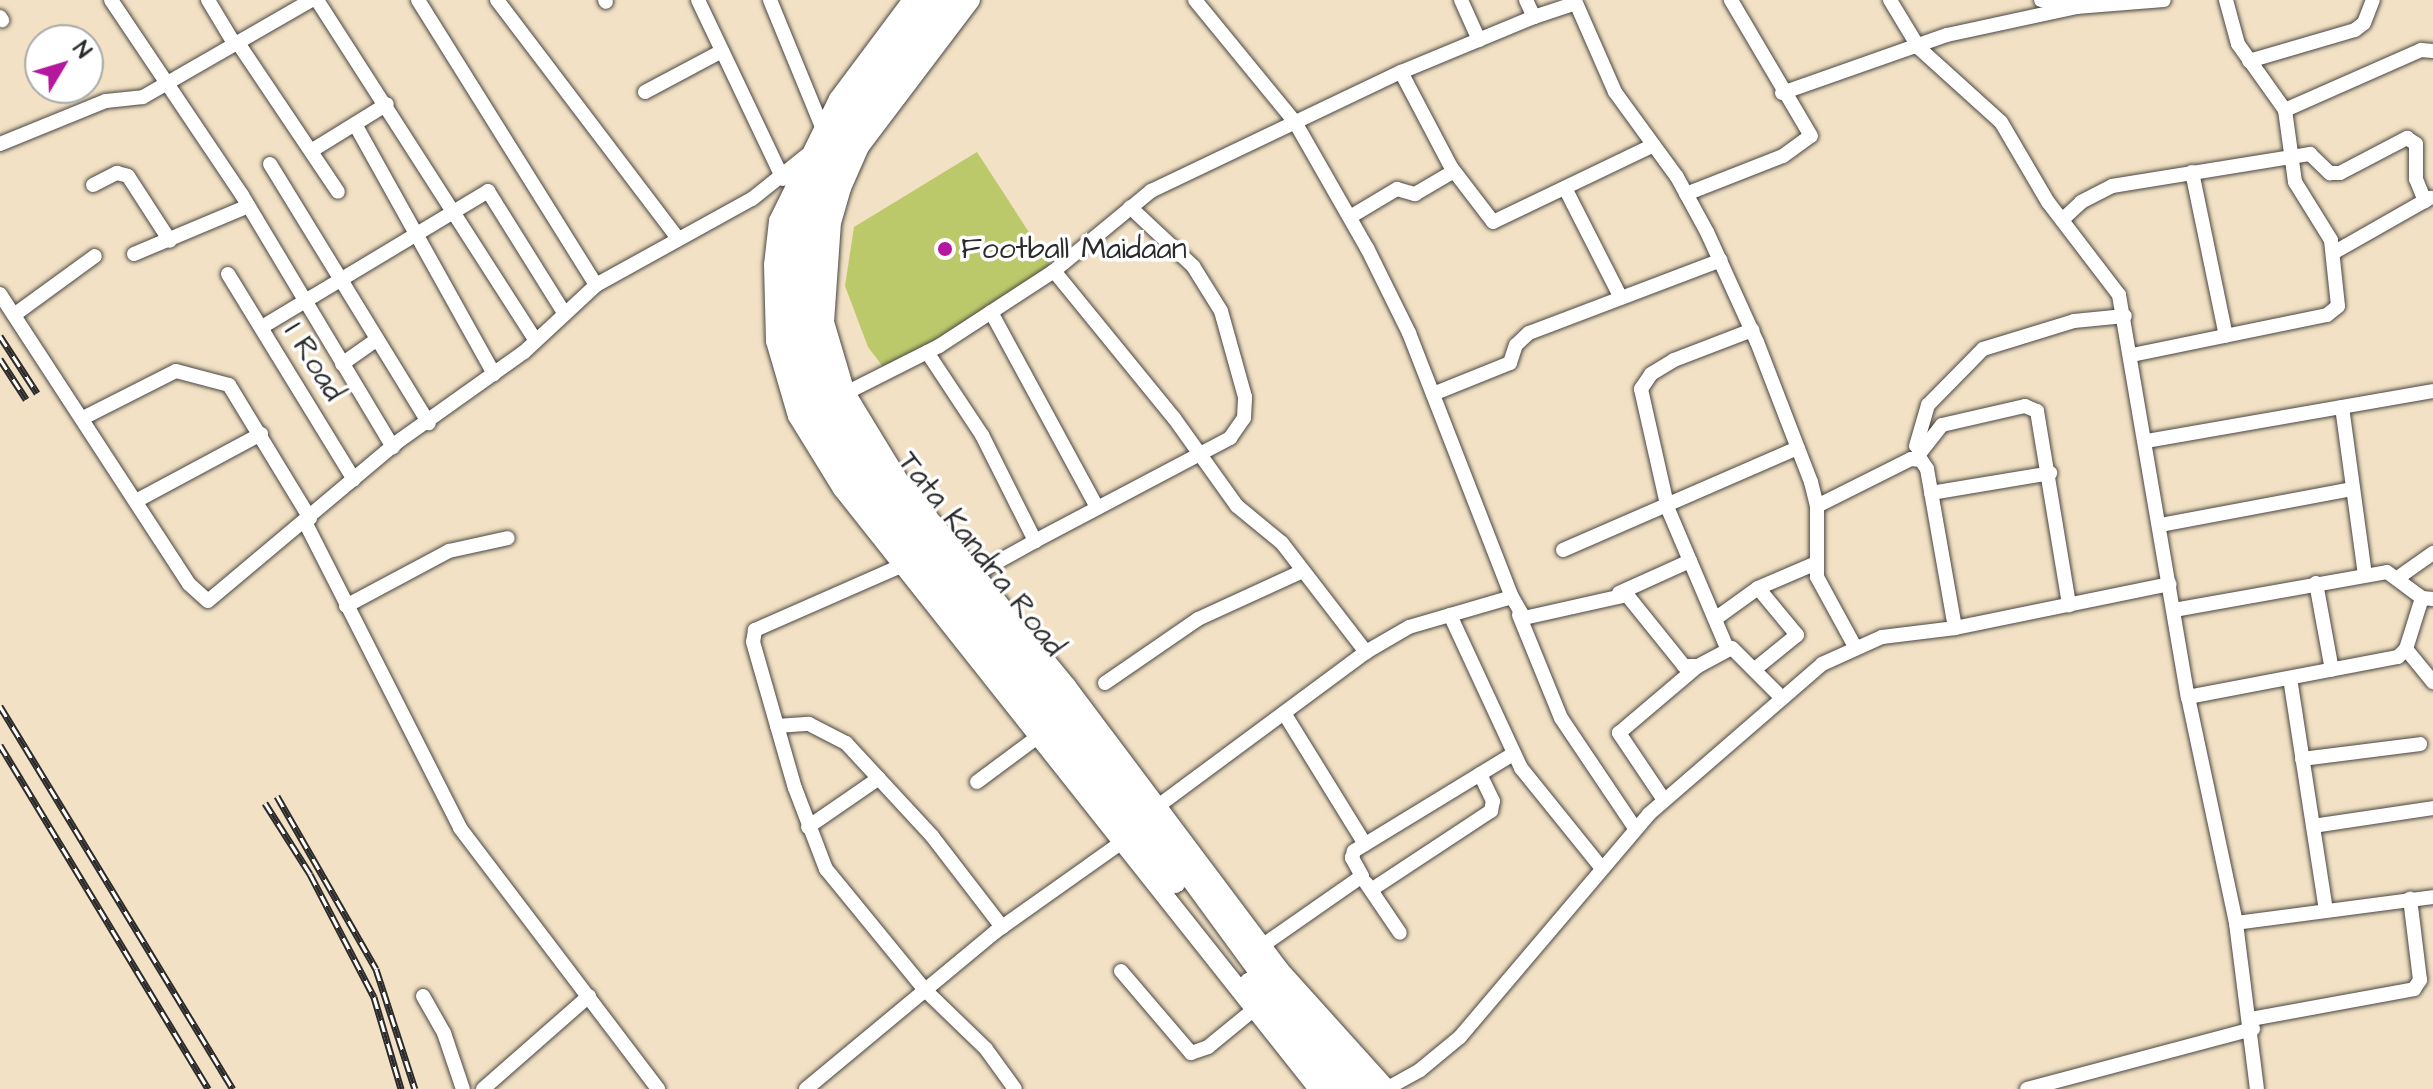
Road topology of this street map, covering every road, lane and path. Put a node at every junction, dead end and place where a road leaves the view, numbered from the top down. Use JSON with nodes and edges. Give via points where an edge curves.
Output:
{"nodes":[{"id":1,"x":111,"y":0,"type":"edge"},
{"id":2,"x":208,"y":0,"type":"edge"},
{"id":3,"x":315,"y":0,"type":"edge"},
{"id":4,"x":418,"y":0,"type":"edge"},
{"id":5,"x":497,"y":0,"type":"edge"},
{"id":6,"x":698,"y":0,"type":"edge"},
{"id":7,"x":770,"y":0,"type":"edge"},
{"id":8,"x":912,"y":0,"type":"edge"},
{"id":9,"x":1195,"y":0,"type":"edge"},
{"id":10,"x":1461,"y":0,"type":"edge"},
{"id":11,"x":1526,"y":0,"type":"edge"},
{"id":12,"x":1731,"y":0,"type":"edge"},
{"id":13,"x":1890,"y":0,"type":"edge"},
{"id":14,"x":2041,"y":0,"type":"edge"},
{"id":15,"x":2164,"y":0,"type":"edge"},
{"id":16,"x":2226,"y":0,"type":"edge"},
{"id":17,"x":2373,"y":0,"type":"edge"},
{"id":18,"x":947,"y":1,"type":"edge"},
{"id":19,"x":1580,"y":2,"type":"edge"},
{"id":20,"x":2076,"y":3,"type":"edge"},
{"id":21,"x":1534,"y":17,"type":"junction"},
{"id":22,"x":1479,"y":40,"type":"junction"},
{"id":23,"x":237,"y":44,"type":"junction"},
{"id":24,"x":1919,"y":48,"type":"junction"},
{"id":25,"x":722,"y":51,"type":"junction"},
{"id":26,"x":2433,"y":51,"type":"edge"},
{"id":27,"x":2249,"y":61,"type":"junction"},
{"id":28,"x":1401,"y":72,"type":"junction"},
{"id":29,"x":164,"y":86,"type":"junction"},
{"id":30,"x":645,"y":92,"type":"dead end"},
{"id":31,"x":1782,"y":93,"type":"junction"},
{"id":32,"x":387,"y":104,"type":"junction"},
{"id":33,"x":2285,"y":110,"type":"junction"},
{"id":34,"x":1295,"y":122,"type":"junction"},
{"id":35,"x":356,"y":126,"type":"junction"},
{"id":36,"x":829,"y":127,"type":"junction"},
{"id":37,"x":0,"y":144,"type":"edge"},
{"id":38,"x":1654,"y":145,"type":"junction"},
{"id":39,"x":311,"y":151,"type":"junction"},
{"id":40,"x":807,"y":156,"type":"junction"},
{"id":41,"x":2293,"y":156,"type":"junction"},
{"id":42,"x":270,"y":164,"type":"dead end"},
{"id":43,"x":1454,"y":171,"type":"junction"},
{"id":44,"x":2192,"y":172,"type":"junction"},
{"id":45,"x":783,"y":179,"type":"junction"},
{"id":46,"x":93,"y":185,"type":"dead end"},
{"id":47,"x":1566,"y":190,"type":"junction"},
{"id":48,"x":338,"y":192,"type":"dead end"},
{"id":49,"x":1686,"y":194,"type":"junction"},
{"id":50,"x":2429,"y":199,"type":"edge"},
{"id":51,"x":248,"y":206,"type":"junction"},
{"id":52,"x":1130,"y":207,"type":"junction"},
{"id":53,"x":455,"y":210,"type":"junction"},
{"id":54,"x":1350,"y":217,"type":"junction"},
{"id":55,"x":2062,"y":220,"type":"junction"},
{"id":56,"x":420,"y":234,"type":"junction"},
{"id":57,"x":677,"y":237,"type":"junction"},
{"id":58,"x":170,"y":241,"type":"junction"},
{"id":59,"x":2333,"y":253,"type":"junction"},
{"id":60,"x":134,"y":254,"type":"dead end"},
{"id":61,"x":95,"y":256,"type":"dead end"},
{"id":62,"x":1721,"y":260,"type":"junction"},
{"id":63,"x":1054,"y":271,"type":"junction"},
{"id":64,"x":228,"y":274,"type":"dead end"},
{"id":65,"x":340,"y":280,"type":"junction"},
{"id":66,"x":596,"y":285,"type":"junction"},
{"id":67,"x":0,"y":294,"type":"edge"},
{"id":68,"x":1621,"y":298,"type":"junction"},
{"id":69,"x":305,"y":301,"type":"junction"},
{"id":70,"x":991,"y":312,"type":"junction"},
{"id":71,"x":565,"y":314,"type":"junction"},
{"id":72,"x":14,"y":315,"type":"junction"},
{"id":73,"x":2125,"y":316,"type":"junction"},
{"id":74,"x":262,"y":327,"type":"junction"},
{"id":75,"x":1752,"y":330,"type":"junction"},
{"id":76,"x":2226,"y":336,"type":"junction"},
{"id":77,"x":376,"y":340,"type":"junction"},
{"id":78,"x":536,"y":341,"type":"junction"},
{"id":79,"x":927,"y":352,"type":"junction"},
{"id":80,"x":2132,"y":355,"type":"junction"},
{"id":81,"x":342,"y":364,"type":"junction"},
{"id":82,"x":494,"y":374,"type":"junction"},
{"id":83,"x":2433,"y":391,"type":"edge"},
{"id":84,"x":1433,"y":394,"type":"junction"},
{"id":85,"x":822,"y":405,"type":"junction"},
{"id":86,"x":2342,"y":407,"type":"junction"},
{"id":87,"x":83,"y":418,"type":"junction"},
{"id":88,"x":429,"y":423,"type":"junction"},
{"id":89,"x":261,"y":434,"type":"junction"},
{"id":90,"x":2147,"y":441,"type":"junction"},
{"id":91,"x":393,"y":447,"type":"junction"},
{"id":92,"x":1798,"y":448,"type":"junction"},
{"id":93,"x":1202,"y":456,"type":"junction"},
{"id":94,"x":1914,"y":459,"type":"junction"},
{"id":95,"x":2050,"y":473,"type":"junction"},
{"id":96,"x":354,"y":480,"type":"junction"},
{"id":97,"x":2353,"y":489,"type":"junction"},
{"id":98,"x":1931,"y":493,"type":"junction"},
{"id":99,"x":136,"y":501,"type":"junction"},
{"id":100,"x":1817,"y":506,"type":"junction"},
{"id":101,"x":1097,"y":507,"type":"junction"},
{"id":102,"x":1668,"y":509,"type":"junction"},
{"id":103,"x":307,"y":520,"type":"junction"},
{"id":104,"x":2160,"y":525,"type":"junction"},
{"id":105,"x":508,"y":538,"type":"dead end"},
{"id":106,"x":1035,"y":541,"type":"junction"},
{"id":107,"x":1563,"y":550,"type":"dead end"},
{"id":108,"x":2433,"y":553,"type":"edge"},
{"id":109,"x":1690,"y":561,"type":"junction"},
{"id":110,"x":1814,"y":564,"type":"junction"},
{"id":111,"x":903,"y":565,"type":"junction"},
{"id":112,"x":1303,"y":571,"type":"junction"},
{"id":113,"x":974,"y":575,"type":"junction"},
{"id":114,"x":2365,"y":575,"type":"junction"},
{"id":115,"x":2399,"y":577,"type":"junction"},
{"id":116,"x":2316,"y":583,"type":"junction"},
{"id":117,"x":2170,"y":584,"type":"junction"},
{"id":118,"x":1758,"y":588,"type":"junction"},
{"id":119,"x":1619,"y":593,"type":"junction"},
{"id":120,"x":1512,"y":597,"type":"junction"},
{"id":121,"x":2427,"y":598,"type":"edge"},
{"id":122,"x":2069,"y":605,"type":"junction"},
{"id":123,"x":346,"y":606,"type":"junction"},
{"id":124,"x":2174,"y":610,"type":"junction"},
{"id":125,"x":1450,"y":615,"type":"junction"},
{"id":126,"x":1519,"y":615,"type":"junction"},
{"id":127,"x":1715,"y":619,"type":"junction"},
{"id":128,"x":1955,"y":628,"type":"junction"},
{"id":129,"x":1854,"y":645,"type":"junction"},
{"id":130,"x":1727,"y":648,"type":"junction"},
{"id":131,"x":2406,"y":649,"type":"junction"},
{"id":132,"x":1366,"y":652,"type":"junction"},
{"id":133,"x":1698,"y":666,"type":"junction"},
{"id":134,"x":1755,"y":669,"type":"junction"},
{"id":135,"x":2332,"y":670,"type":"junction"},
{"id":136,"x":2290,"y":678,"type":"junction"},
{"id":137,"x":2433,"y":682,"type":"edge"},
{"id":138,"x":1105,"y":683,"type":"dead end"},
{"id":139,"x":2188,"y":697,"type":"junction"},
{"id":140,"x":1782,"y":698,"type":"junction"},
{"id":141,"x":1284,"y":713,"type":"junction"},
{"id":142,"x":777,"y":726,"type":"junction"},
{"id":143,"x":1039,"y":736,"type":"junction"},
{"id":144,"x":2420,"y":744,"type":"dead end"},
{"id":145,"x":1513,"y":754,"type":"junction"},
{"id":146,"x":2302,"y":759,"type":"junction"},
{"id":147,"x":1480,"y":774,"type":"junction"},
{"id":148,"x":879,"y":778,"type":"junction"},
{"id":149,"x":977,"y":782,"type":"dead end"},
{"id":150,"x":1664,"y":800,"type":"junction"},
{"id":151,"x":2433,"y":808,"type":"edge"},
{"id":152,"x":1140,"y":823,"type":"junction"},
{"id":153,"x":2313,"y":826,"type":"junction"},
{"id":154,"x":808,"y":827,"type":"junction"},
{"id":155,"x":1635,"y":828,"type":"junction"},
{"id":156,"x":1365,"y":844,"type":"junction"},
{"id":157,"x":1601,"y":867,"type":"junction"},
{"id":158,"x":1362,"y":876,"type":"junction"},
{"id":159,"x":1371,"y":890,"type":"junction"},
{"id":160,"x":2433,"y":897,"type":"edge"},
{"id":161,"x":2410,"y":899,"type":"junction"},
{"id":162,"x":2326,"y":910,"type":"junction"},
{"id":163,"x":2236,"y":923,"type":"junction"},
{"id":164,"x":1002,"y":927,"type":"junction"},
{"id":165,"x":1400,"y":933,"type":"dead end"},
{"id":166,"x":1256,"y":950,"type":"junction"},
{"id":167,"x":1121,"y":971,"type":"dead end"},
{"id":168,"x":2427,"y":980,"type":"edge"},
{"id":169,"x":925,"y":990,"type":"junction"},
{"id":170,"x":423,"y":996,"type":"dead end"},
{"id":171,"x":589,"y":996,"type":"junction"},
{"id":172,"x":1252,"y":1011,"type":"junction"},
{"id":173,"x":2252,"y":1024,"type":"junction"},
{"id":174,"x":463,"y":1089,"type":"edge"},
{"id":175,"x":483,"y":1089,"type":"edge"},
{"id":176,"x":658,"y":1089,"type":"edge"},
{"id":177,"x":806,"y":1089,"type":"edge"},
{"id":178,"x":1015,"y":1089,"type":"edge"},
{"id":179,"x":1318,"y":1089,"type":"edge"},
{"id":180,"x":1340,"y":1089,"type":"edge"},
{"id":181,"x":1365,"y":1089,"type":"edge"},
{"id":182,"x":1386,"y":1089,"type":"edge"},
{"id":183,"x":2027,"y":1089,"type":"edge"},
{"id":184,"x":2257,"y":1089,"type":"edge"}],
"edges":[{"from":1,"to":29,"type":"street"},
{"from":2,"to":23,"type":"street"},
{"from":3,"to":23,"type":"street"},
{"from":3,"to":32,"type":"street"},
{"from":4,"to":66,"type":"street"},
{"from":5,"to":57,"type":"street"},
{"from":6,"to":25,"type":"street"},
{"from":7,"to":36,"type":"street"},
{"from":8,"to":36,"type":"street"},
{"from":9,"to":34,"type":"street"},
{"from":10,"to":22,"type":"street"},
{"from":11,"to":21,"type":"street"},
{"from":12,"to":31,"type":"street"},
{"from":13,"to":24,"type":"street"},
{"from":14,"to":20,"type":"street"},
{"from":15,"to":20,"type":"street"},
{"from":16,"to":27,"type":"street","via":[[2230,27]]},
{"from":17,"to":27,"type":"street","via":[[2364,23],[2355,30]]},
{"from":18,"to":36,"type":"main road","name":"Tata Kandra Road"},
{"from":18,"to":85,"type":"main road","name":"Tata Kandra Road","via":[[847,138],[822,196],[813,243],[810,331]]},
{"from":19,"to":21,"type":"street"},
{"from":19,"to":38,"type":"street","via":[[1611,85]]},
{"from":20,"to":24,"type":"street","via":[[1947,35]]},
{"from":21,"to":22,"type":"street"},
{"from":22,"to":28,"type":"street"},
{"from":23,"to":29,"type":"street"},
{"from":23,"to":39,"type":"street"},
{"from":24,"to":31,"type":"street"},
{"from":24,"to":55,"type":"street","via":[[2001,122]]},
{"from":25,"to":30,"type":"street"},
{"from":25,"to":45,"type":"street"},
{"from":26,"to":33,"type":"street","via":[[2421,50]]},
{"from":27,"to":33,"type":"street"},
{"from":28,"to":34,"type":"street"},
{"from":28,"to":43,"type":"street"},
{"from":29,"to":37,"type":"street","via":[[134,100],[113,99],[82,109]]},
{"from":29,"to":51,"type":"street"},
{"from":31,"to":49,"type":"street","via":[[1810,132],[1808,140],[1783,156]]},
{"from":32,"to":35,"type":"street"},
{"from":32,"to":53,"type":"street"},
{"from":33,"to":41,"type":"street"},
{"from":34,"to":52,"type":"street","via":[[1151,191]]},
{"from":34,"to":54,"type":"street"},
{"from":35,"to":39,"type":"street"},
{"from":35,"to":56,"type":"street"},
{"from":36,"to":40,"type":"street"},
{"from":36,"to":85,"type":"main road","name":"Tata Kandra Road","via":[[797,212],[787,282],[787,327]]},
{"from":38,"to":47,"type":"street"},
{"from":38,"to":49,"type":"street"},
{"from":39,"to":48,"type":"street"},
{"from":40,"to":45,"type":"street"},
{"from":40,"to":85,"type":"street","via":[[778,221],[775,341]]},
{"from":41,"to":44,"type":"street"},
{"from":41,"to":50,"type":"street","via":[[2316,155],[2336,174],[2410,138],[2418,150],[2416,179]]},
{"from":41,"to":59,"type":"street","via":[[2299,191],[2326,230]]},
{"from":42,"to":65,"type":"street"},
{"from":43,"to":47,"type":"street","via":[[1493,222]]},
{"from":43,"to":54,"type":"street","via":[[1415,194],[1397,189]]},
{"from":44,"to":55,"type":"street","via":[[2112,186],[2081,202]]},
{"from":44,"to":76,"type":"street"},
{"from":45,"to":57,"type":"street"},
{"from":46,"to":58,"type":"street","via":[[117,173],[128,176]]},
{"from":47,"to":68,"type":"street"},
{"from":49,"to":62,"type":"street"},
{"from":50,"to":59,"type":"street"},
{"from":51,"to":58,"type":"street"},
{"from":51,"to":69,"type":"street"},
{"from":52,"to":63,"type":"street"},
{"from":52,"to":93,"type":"street","via":[[1193,266],[1221,311],[1245,397],[1244,418],[1239,432]]},
{"from":53,"to":56,"type":"street"},
{"from":53,"to":71,"type":"street","via":[[479,194],[492,193]]},
{"from":53,"to":78,"type":"street"},
{"from":54,"to":84,"type":"street","via":[[1409,333]]},
{"from":55,"to":73,"type":"street","via":[[2110,277]]},
{"from":56,"to":65,"type":"street"},
{"from":56,"to":82,"type":"street"},
{"from":57,"to":66,"type":"street"},
{"from":58,"to":60,"type":"street"},
{"from":59,"to":76,"type":"street","via":[[2340,298],[2334,312]]},
{"from":61,"to":72,"type":"street"},
{"from":62,"to":68,"type":"street"},
{"from":62,"to":75,"type":"street"},
{"from":63,"to":70,"type":"street"},
{"from":63,"to":93,"type":"street"},
{"from":64,"to":74,"type":"street","name":"I Road"},
{"from":65,"to":69,"type":"street"},
{"from":65,"to":77,"type":"street"},
{"from":66,"to":71,"type":"street"},
{"from":67,"to":72,"type":"street"},
{"from":68,"to":84,"type":"street","via":[[1529,333],[1516,345],[1510,363]]},
{"from":69,"to":74,"type":"street"},
{"from":69,"to":81,"type":"street"},
{"from":70,"to":79,"type":"street"},
{"from":70,"to":101,"type":"street"},
{"from":71,"to":78,"type":"street"},
{"from":72,"to":87,"type":"street"},
{"from":73,"to":80,"type":"street"},
{"from":73,"to":94,"type":"street","via":[[2074,321],[1983,349],[1928,405]]},
{"from":74,"to":96,"type":"street","name":"I Road"},
{"from":75,"to":92,"type":"street"},
{"from":75,"to":102,"type":"street","via":[[1674,360],[1644,382],[1641,397]]},
{"from":76,"to":80,"type":"street"},
{"from":77,"to":81,"type":"street"},
{"from":77,"to":88,"type":"street"},
{"from":78,"to":82,"type":"street"},
{"from":79,"to":85,"type":"street"},
{"from":79,"to":106,"type":"street","via":[[982,435]]},
{"from":80,"to":90,"type":"street"},
{"from":81,"to":91,"type":"street"},
{"from":82,"to":88,"type":"street"},
{"from":83,"to":86,"type":"street"},
{"from":84,"to":120,"type":"street"},
{"from":85,"to":111,"type":"street","via":[[842,489]]},
{"from":85,"to":113,"type":"street","via":[[902,485]]},
{"from":85,"to":152,"type":"main road","name":"Tata Kandra Road"},
{"from":86,"to":90,"type":"street"},
{"from":86,"to":97,"type":"street"},
{"from":87,"to":89,"type":"street","via":[[176,371],[234,388]]},
{"from":87,"to":99,"type":"street"},
{"from":88,"to":91,"type":"street"},
{"from":89,"to":99,"type":"street"},
{"from":89,"to":103,"type":"street"},
{"from":90,"to":104,"type":"street"},
{"from":91,"to":96,"type":"street"},
{"from":92,"to":100,"type":"street"},
{"from":92,"to":102,"type":"street"},
{"from":93,"to":101,"type":"street"},
{"from":93,"to":112,"type":"street","via":[[1237,506],[1282,543]]},
{"from":94,"to":95,"type":"street","via":[[1937,427],[2025,406],[2037,411],[2043,423]]},
{"from":94,"to":98,"type":"street","via":[[1924,463]]},
{"from":94,"to":100,"type":"street"},
{"from":95,"to":98,"type":"street"},
{"from":95,"to":122,"type":"street"},
{"from":96,"to":103,"type":"street"},
{"from":97,"to":104,"type":"street"},
{"from":97,"to":114,"type":"street"},
{"from":98,"to":128,"type":"street"},
{"from":99,"to":103,"type":"street","via":[[189,584],[208,601]]},
{"from":100,"to":110,"type":"street"},
{"from":101,"to":106,"type":"street"},
{"from":102,"to":107,"type":"street"},
{"from":102,"to":109,"type":"street"},
{"from":103,"to":123,"type":"street"},
{"from":104,"to":117,"type":"street"},
{"from":105,"to":123,"type":"street","via":[[463,545]]},
{"from":106,"to":113,"type":"street"},
{"from":108,"to":115,"type":"street"},
{"from":109,"to":119,"type":"street"},
{"from":109,"to":127,"type":"street"},
{"from":110,"to":118,"type":"street"},
{"from":110,"to":129,"type":"street"},
{"from":111,"to":142,"type":"street","via":[[755,630],[752,635]]},
{"from":111,"to":143,"type":"street"},
{"from":112,"to":132,"type":"street"},
{"from":112,"to":138,"type":"street","via":[[1198,619]]},
{"from":113,"to":152,"type":"street"},
{"from":114,"to":115,"type":"street","via":[[2387,572]]},
{"from":114,"to":116,"type":"street"},
{"from":115,"to":121,"type":"street"},
{"from":116,"to":124,"type":"street"},
{"from":116,"to":135,"type":"street"},
{"from":117,"to":122,"type":"street"},
{"from":117,"to":124,"type":"street"},
{"from":118,"to":127,"type":"street"},
{"from":118,"to":134,"type":"street","via":[[1797,635]]},
{"from":119,"to":126,"type":"street","via":[[1530,617]]},
{"from":119,"to":133,"type":"street","via":[[1635,601],[1679,662]]},
{"from":120,"to":125,"type":"street"},
{"from":120,"to":126,"type":"street"},
{"from":121,"to":131,"type":"street"},
{"from":122,"to":128,"type":"street"},
{"from":123,"to":171,"type":"street","via":[[460,828]]},
{"from":124,"to":139,"type":"street"},
{"from":125,"to":132,"type":"street","via":[[1409,627]]},
{"from":125,"to":145,"type":"street"},
{"from":126,"to":155,"type":"street","via":[[1561,718]]},
{"from":127,"to":130,"type":"street"},
{"from":128,"to":129,"type":"street"},
{"from":129,"to":140,"type":"street"},
{"from":130,"to":133,"type":"street"},
{"from":130,"to":134,"type":"street"},
{"from":131,"to":135,"type":"street","via":[[2393,658]]},
{"from":131,"to":137,"type":"street"},
{"from":132,"to":141,"type":"street"},
{"from":133,"to":150,"type":"street","via":[[1619,733]]},
{"from":134,"to":140,"type":"street"},
{"from":135,"to":136,"type":"street"},
{"from":136,"to":139,"type":"street"},
{"from":136,"to":146,"type":"street"},
{"from":139,"to":163,"type":"street"},
{"from":140,"to":150,"type":"street"},
{"from":141,"to":152,"type":"street"},
{"from":141,"to":156,"type":"street"},
{"from":142,"to":148,"type":"street","via":[[819,727],[846,743]]},
{"from":142,"to":154,"type":"street"},
{"from":143,"to":149,"type":"street"},
{"from":143,"to":152,"type":"street"},
{"from":144,"to":146,"type":"street"},
{"from":145,"to":147,"type":"street"},
{"from":145,"to":157,"type":"street","via":[[1538,794]]},
{"from":146,"to":153,"type":"street"},
{"from":147,"to":156,"type":"street"},
{"from":147,"to":159,"type":"street","via":[[1493,801],[1491,811]]},
{"from":148,"to":154,"type":"street"},
{"from":148,"to":164,"type":"street"},
{"from":150,"to":155,"type":"street"},
{"from":151,"to":153,"type":"street"},
{"from":152,"to":164,"type":"street"},
{"from":152,"to":166,"type":"main road","name":"Tata Kandra Road","via":[[1179,846]]},
{"from":152,"to":172,"type":"street"},
{"from":152,"to":180,"type":"main road","name":"Tata Kandra Road","via":[[1247,979]]},
{"from":153,"to":162,"type":"street"},
{"from":154,"to":169,"type":"street","via":[[835,883]]},
{"from":155,"to":157,"type":"street"},
{"from":156,"to":158,"type":"street","via":[[1351,854]]},
{"from":157,"to":182,"type":"street","via":[[1460,1037],[1420,1070]]},
{"from":158,"to":159,"type":"street"},
{"from":158,"to":166,"type":"street"},
{"from":159,"to":165,"type":"street"},
{"from":160,"to":161,"type":"street"},
{"from":161,"to":162,"type":"street"},
{"from":161,"to":168,"type":"street"},
{"from":162,"to":163,"type":"street"},
{"from":163,"to":173,"type":"street"},
{"from":164,"to":169,"type":"street"},
{"from":166,"to":181,"type":"main road","name":"Tata Kandra Road"},
{"from":166,"to":182,"type":"street"},
{"from":167,"to":172,"type":"street","via":[[1191,1053],[1208,1047]]},
{"from":168,"to":173,"type":"street","via":[[2409,991]]},
{"from":169,"to":177,"type":"street"},
{"from":169,"to":178,"type":"street","via":[[986,1049]]},
{"from":170,"to":174,"type":"street","via":[[444,1033]]},
{"from":171,"to":175,"type":"street"},
{"from":171,"to":176,"type":"street"},
{"from":172,"to":179,"type":"street"},
{"from":173,"to":183,"type":"street"},
{"from":173,"to":184,"type":"street"}]}
